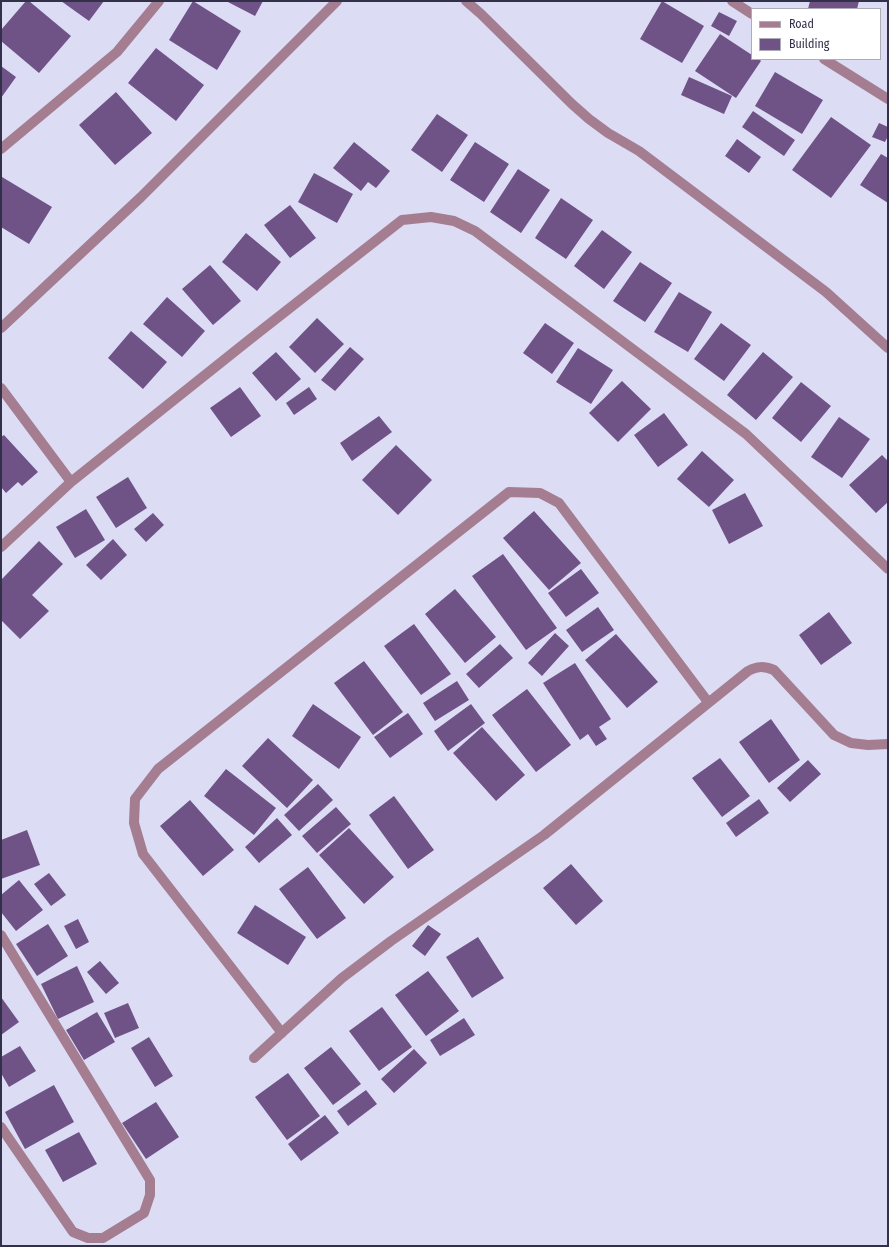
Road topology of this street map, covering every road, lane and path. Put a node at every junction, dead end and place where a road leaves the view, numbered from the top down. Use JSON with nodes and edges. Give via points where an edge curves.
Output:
{"nodes":[{"id":1,"x":159,"y":1,"type":"edge"},
{"id":2,"x":337,"y":1,"type":"edge"},
{"id":3,"x":466,"y":1,"type":"edge"},
{"id":4,"x":732,"y":1,"type":"edge"},
{"id":5,"x":751,"y":13,"type":"edge"},
{"id":6,"x":826,"y":60,"type":"edge"},
{"id":7,"x":888,"y":99,"type":"edge"},
{"id":8,"x":1,"y":149,"type":"edge"},
{"id":9,"x":1,"y":328,"type":"edge"},
{"id":10,"x":888,"y":348,"type":"edge"},
{"id":11,"x":1,"y":388,"type":"edge"},
{"id":12,"x":71,"y":482,"type":"junction"},
{"id":13,"x":1,"y":547,"type":"edge"},
{"id":14,"x":888,"y":569,"type":"edge"},
{"id":15,"x":708,"y":702,"type":"junction"},
{"id":16,"x":888,"y":744,"type":"edge"},
{"id":17,"x":1,"y":935,"type":"edge"},
{"id":18,"x":282,"y":1033,"type":"junction"},
{"id":19,"x":254,"y":1058,"type":"dead end"},
{"id":20,"x":1,"y":1127,"type":"edge"}],
"edges":[{"from":1,"to":8,"type":"street","via":[[117,52]]},
{"from":2,"to":9,"type":"street","via":[[141,197]]},
{"from":3,"to":10,"type":"street","via":[[590,119],[639,151],[826,292]]},
{"from":4,"to":5,"type":"street"},
{"from":6,"to":7,"type":"street"},
{"from":11,"to":12,"type":"street"},
{"from":12,"to":13,"type":"street"},
{"from":12,"to":14,"type":"street","via":[[402,220],[431,216],[454,221],[475,231],[746,434]]},
{"from":15,"to":16,"type":"street","via":[[748,670],[765,666],[774,670],[834,735],[851,743]]},
{"from":15,"to":18,"type":"street","via":[[544,835],[342,978]]},
{"from":15,"to":18,"type":"street","via":[[559,503],[540,493],[509,492],[158,769],[135,799],[134,823],[143,854]]},
{"from":17,"to":20,"type":"street","via":[[150,1180],[150,1195],[144,1213],[103,1238],[88,1238],[73,1232]]},
{"from":18,"to":19,"type":"street"}]}
